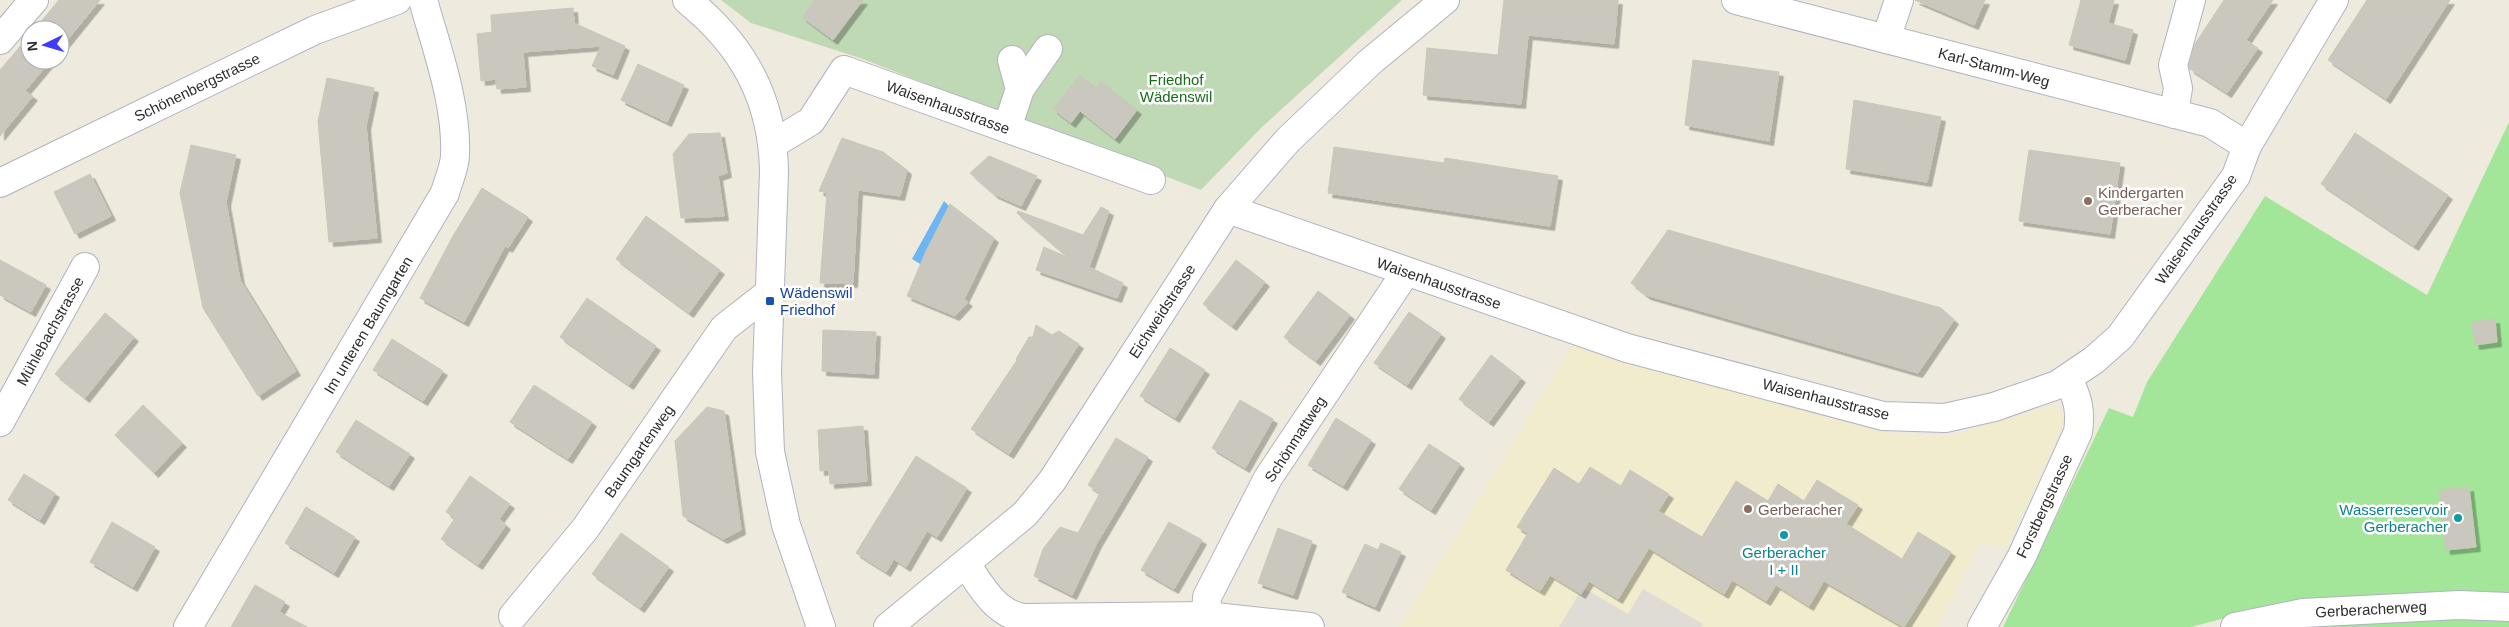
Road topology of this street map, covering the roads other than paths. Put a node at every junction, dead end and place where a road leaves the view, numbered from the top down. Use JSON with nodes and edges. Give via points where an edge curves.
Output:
{"nodes":[{"id":1,"x":34,"y":0,"type":"edge"},
{"id":2,"x":397,"y":0,"type":"edge"},
{"id":3,"x":423,"y":0,"type":"edge"},
{"id":4,"x":687,"y":0,"type":"edge"},
{"id":5,"x":1445,"y":0,"type":"edge"},
{"id":6,"x":1736,"y":0,"type":"edge"},
{"id":7,"x":1900,"y":0,"type":"edge"},
{"id":8,"x":2191,"y":0,"type":"edge"},
{"id":9,"x":2334,"y":0,"type":"edge"},
{"id":10,"x":365,"y":5,"type":"edge"},
{"id":11,"x":1886,"y":39,"type":"junction"},
{"id":12,"x":0,"y":40,"type":"edge"},
{"id":13,"x":1048,"y":49,"type":"dead end"},
{"id":14,"x":1012,"y":60,"type":"dead end"},
{"id":15,"x":1020,"y":89,"type":"junction"},
{"id":16,"x":2174,"y":114,"type":"junction"},
{"id":17,"x":1007,"y":128,"type":"junction"},
{"id":18,"x":773,"y":144,"type":"junction"},
{"id":19,"x":2247,"y":146,"type":"junction"},
{"id":20,"x":1152,"y":180,"type":"dead end"},
{"id":21,"x":0,"y":183,"type":"edge"},
{"id":22,"x":1228,"y":209,"type":"junction"},
{"id":23,"x":85,"y":267,"type":"dead end"},
{"id":24,"x":1406,"y":272,"type":"junction"},
{"id":25,"x":770,"y":292,"type":"junction"},
{"id":26,"x":2068,"y":379,"type":"junction"},
{"id":27,"x":0,"y":422,"type":"edge"},
{"id":28,"x":966,"y":564,"type":"junction"},
{"id":29,"x":2509,"y":607,"type":"edge"},
{"id":30,"x":514,"y":616,"type":"dead end"},
{"id":31,"x":1206,"y":616,"type":"junction"},
{"id":32,"x":1169,"y":621,"type":"edge"},
{"id":33,"x":188,"y":627,"type":"edge"},
{"id":34,"x":820,"y":627,"type":"edge"},
{"id":35,"x":888,"y":627,"type":"edge"},
{"id":36,"x":1310,"y":627,"type":"edge"},
{"id":37,"x":1982,"y":627,"type":"edge"},
{"id":38,"x":2235,"y":627,"type":"edge"}],
"edges":[{"from":1,"to":12,"type":"street"},
{"from":2,"to":10,"type":"street","name":"Schönenbergstrasse"},
{"from":3,"to":33,"type":"street","name":"Im unteren Baumgarten","via":[[454,122],[455,157],[445,193]]},
{"from":4,"to":18,"type":"street","via":[[723,31],[749,69],[768,115]]},
{"from":5,"to":22,"type":"street","name":"Eichweidstrasse","via":[[1370,62],[1288,140]]},
{"from":6,"to":11,"type":"street","name":"Karl-Stamm-Weg"},
{"from":7,"to":11,"type":"street"},
{"from":8,"to":16,"type":"street","via":[[2173,65],[2178,88]]},
{"from":9,"to":19,"type":"street","name":"Waisenhausstrasse"},
{"from":10,"to":21,"type":"street","name":"Schönenbergstrasse"},
{"from":11,"to":16,"type":"street","name":"Karl-Stamm-Weg"},
{"from":13,"to":15,"type":"street"},
{"from":14,"to":15,"type":"street"},
{"from":15,"to":17,"type":"street"},
{"from":16,"to":19,"type":"street","name":"Karl-Stamm-Weg","via":[[2210,124]]},
{"from":17,"to":18,"type":"street","name":"Waisenhausstrasse","via":[[844,70],[811,121]]},
{"from":17,"to":20,"type":"street","name":"Waisenhausstrasse"},
{"from":18,"to":25,"type":"street"},
{"from":19,"to":26,"type":"street","name":"Waisenhausstrasse","via":[[2236,176],[2120,337]]},
{"from":22,"to":24,"type":"street","name":"Waisenhausstrasse"},
{"from":22,"to":28,"type":"street","name":"Eichweidstrasse","via":[[1052,481],[1025,514]]},
{"from":23,"to":27,"type":"street","name":"Mühlebachstrasse"},
{"from":24,"to":26,"type":"street","name":"Waisenhausstrasse","via":[[1627,348],[1883,416],[1945,418],[1994,407]]},
{"from":24,"to":31,"type":"street","name":"Schönmattweg","via":[[1268,478],[1208,597]]},
{"from":25,"to":30,"type":"street","name":"Baumgartenweg","via":[[724,328],[585,529]]},
{"from":25,"to":34,"type":"street","via":[[767,372],[770,452],[786,525]]},
{"from":26,"to":37,"type":"street","name":"Forstbergstrasse","via":[[2077,396],[2081,414],[2078,432],[2022,556]]},
{"from":28,"to":32,"type":"street","via":[[992,600],[1012,616]]},
{"from":28,"to":35,"type":"street","name":"Eichweidstrasse"},
{"from":29,"to":38,"type":"street","name":"Gerberacherweg","via":[[2459,605],[2303,613]]},
{"from":31,"to":32,"type":"street"},
{"from":31,"to":36,"type":"street"}]}
